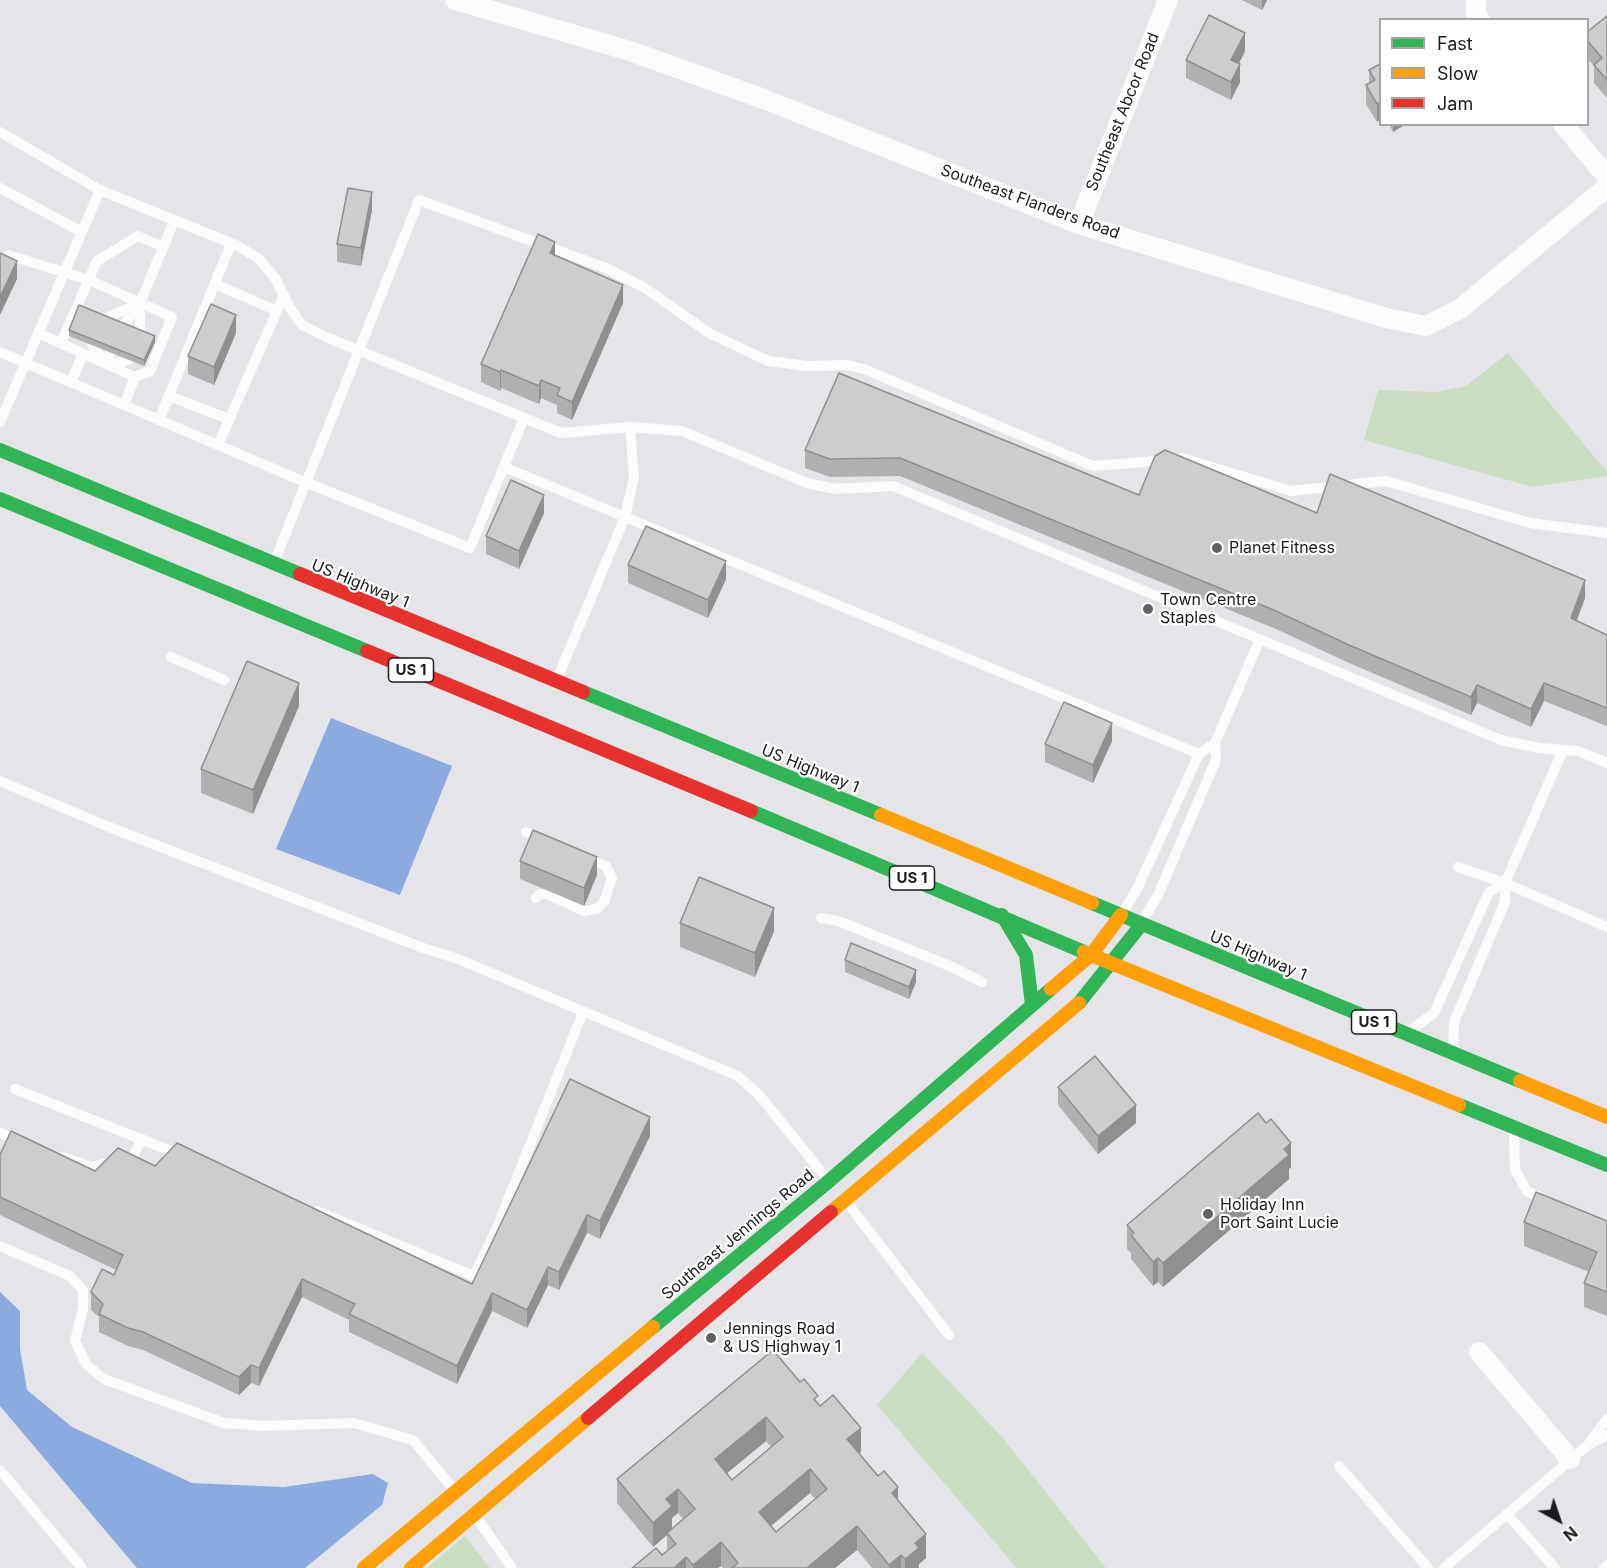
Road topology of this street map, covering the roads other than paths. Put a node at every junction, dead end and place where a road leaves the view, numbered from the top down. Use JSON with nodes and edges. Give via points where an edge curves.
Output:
{"nodes":[{"id":1,"x":455,"y":0,"type":"edge"},
{"id":2,"x":1168,"y":0,"type":"edge"},
{"id":3,"x":1476,"y":0,"type":"edge"},
{"id":4,"x":1478,"y":18,"type":"edge"},
{"id":5,"x":1565,"y":126,"type":"edge"},
{"id":6,"x":0,"y":132,"type":"edge"},
{"id":7,"x":1607,"y":177,"type":"edge"},
{"id":8,"x":1607,"y":187,"type":"edge"},
{"id":9,"x":0,"y":188,"type":"edge"},
{"id":10,"x":100,"y":190,"type":"junction"},
{"id":11,"x":174,"y":221,"type":"junction"},
{"id":12,"x":1079,"y":224,"type":"junction"},
{"id":13,"x":82,"y":232,"type":"junction"},
{"id":14,"x":231,"y":244,"type":"junction"},
{"id":15,"x":163,"y":247,"type":"junction"},
{"id":16,"x":8,"y":255,"type":"edge"},
{"id":17,"x":64,"y":273,"type":"junction"},
{"id":18,"x":89,"y":280,"type":"junction"},
{"id":19,"x":215,"y":284,"type":"junction"},
{"id":20,"x":284,"y":295,"type":"junction"},
{"id":21,"x":140,"y":303,"type":"junction"},
{"id":22,"x":277,"y":311,"type":"junction"},
{"id":23,"x":102,"y":320,"type":"edge"},
{"id":24,"x":121,"y":328,"type":"edge"},
{"id":25,"x":38,"y":333,"type":"junction"},
{"id":26,"x":140,"y":336,"type":"edge"},
{"id":27,"x":61,"y":344,"type":"junction"},
{"id":28,"x":92,"y":345,"type":"edge"},
{"id":29,"x":360,"y":351,"type":"junction"},
{"id":30,"x":0,"y":352,"type":"edge"},
{"id":31,"x":110,"y":352,"type":"edge"},
{"id":32,"x":83,"y":354,"type":"junction"},
{"id":33,"x":129,"y":360,"type":"edge"},
{"id":34,"x":26,"y":363,"type":"junction"},
{"id":35,"x":108,"y":365,"type":"junction"},
{"id":36,"x":135,"y":377,"type":"junction"},
{"id":37,"x":70,"y":382,"type":"junction"},
{"id":38,"x":169,"y":396,"type":"junction"},
{"id":39,"x":124,"y":405,"type":"junction"},
{"id":40,"x":524,"y":418,"type":"junction"},
{"id":41,"x":229,"y":419,"type":"junction"},
{"id":42,"x":159,"y":420,"type":"junction"},
{"id":43,"x":0,"y":422,"type":"edge"},
{"id":44,"x":630,"y":427,"type":"junction"},
{"id":45,"x":218,"y":445,"type":"junction"},
{"id":46,"x":0,"y":450,"type":"edge"},
{"id":47,"x":504,"y":467,"type":"junction"},
{"id":48,"x":11,"y":470,"type":"dead end"},
{"id":49,"x":45,"y":470,"type":"junction"},
{"id":50,"x":307,"y":483,"type":"junction"},
{"id":51,"x":0,"y":499,"type":"edge"},
{"id":52,"x":625,"y":517,"type":"junction"},
{"id":53,"x":1607,"y":533,"type":"edge"},
{"id":54,"x":273,"y":566,"type":"junction"},
{"id":55,"x":1260,"y":639,"type":"junction"},
{"id":56,"x":171,"y":657,"type":"dead end"},
{"id":57,"x":224,"y":680,"type":"dead end"},
{"id":58,"x":556,"y":682,"type":"junction"},
{"id":59,"x":1215,"y":743,"type":"junction"},
{"id":60,"x":1563,"y":750,"type":"junction"},
{"id":61,"x":1199,"y":754,"type":"junction"},
{"id":62,"x":1607,"y":763,"type":"edge"},
{"id":63,"x":0,"y":781,"type":"edge"},
{"id":64,"x":526,"y":832,"type":"dead end"},
{"id":65,"x":556,"y":845,"type":"edge"},
{"id":66,"x":576,"y":853,"type":"edge"},
{"id":67,"x":1458,"y":867,"type":"dead end"},
{"id":68,"x":1505,"y":883,"type":"junction"},
{"id":69,"x":536,"y":898,"type":"dead end"},
{"id":70,"x":1002,"y":915,"type":"junction"},
{"id":71,"x":1121,"y":915,"type":"junction"},
{"id":72,"x":821,"y":918,"type":"dead end"},
{"id":73,"x":1140,"y":925,"type":"junction"},
{"id":74,"x":1607,"y":927,"type":"edge"},
{"id":75,"x":1090,"y":955,"type":"junction"},
{"id":76,"x":1113,"y":964,"type":"junction"},
{"id":77,"x":982,"y":982,"type":"dead end"},
{"id":78,"x":1032,"y":1005,"type":"junction"},
{"id":79,"x":583,"y":1012,"type":"junction"},
{"id":80,"x":1405,"y":1035,"type":"junction"},
{"id":81,"x":1453,"y":1054,"type":"junction"},
{"id":82,"x":15,"y":1089,"type":"dead end"},
{"id":83,"x":1607,"y":1118,"type":"edge"},
{"id":84,"x":1514,"y":1128,"type":"junction"},
{"id":85,"x":0,"y":1133,"type":"edge"},
{"id":86,"x":142,"y":1139,"type":"junction"},
{"id":87,"x":30,"y":1144,"type":"edge"},
{"id":88,"x":50,"y":1152,"type":"edge"},
{"id":89,"x":195,"y":1161,"type":"edge"},
{"id":90,"x":1607,"y":1165,"type":"edge"},
{"id":91,"x":837,"y":1191,"type":"junction"},
{"id":92,"x":1556,"y":1206,"type":"edge"},
{"id":93,"x":308,"y":1207,"type":"edge"},
{"id":94,"x":0,"y":1246,"type":"edge"},
{"id":95,"x":949,"y":1335,"type":"dead end"},
{"id":96,"x":1479,"y":1352,"type":"dead end"},
{"id":97,"x":1607,"y":1419,"type":"edge"},
{"id":98,"x":1607,"y":1435,"type":"edge"},
{"id":99,"x":1588,"y":1445,"type":"junction"},
{"id":100,"x":1570,"y":1460,"type":"junction"},
{"id":101,"x":1340,"y":1466,"type":"dead end"},
{"id":102,"x":0,"y":1470,"type":"edge"},
{"id":103,"x":465,"y":1503,"type":"junction"},
{"id":104,"x":1507,"y":1514,"type":"junction"},
{"id":105,"x":82,"y":1568,"type":"edge"},
{"id":106,"x":364,"y":1568,"type":"edge"},
{"id":107,"x":411,"y":1568,"type":"edge"},
{"id":108,"x":512,"y":1568,"type":"edge"},
{"id":109,"x":1428,"y":1568,"type":"edge"},
{"id":110,"x":1444,"y":1568,"type":"edge"},
{"id":111,"x":1555,"y":1568,"type":"edge"}],
"edges":[{"from":1,"to":12,"type":"street","name":"Southeast Flanders Road","via":[[630,51]]},
{"from":2,"to":12,"type":"street","name":"Southeast Abcor Road"},
{"from":3,"to":4,"type":"street"},
{"from":5,"to":7,"type":"street"},
{"from":6,"to":10,"type":"lane"},
{"from":8,"to":12,"type":"street","name":"Southeast Flanders Road","via":[[1460,309],[1426,327]]},
{"from":9,"to":13,"type":"lane"},
{"from":10,"to":11,"type":"lane"},
{"from":10,"to":13,"type":"lane"},
{"from":11,"to":14,"type":"lane"},
{"from":11,"to":15,"type":"lane"},
{"from":13,"to":17,"type":"lane"},
{"from":14,"to":19,"type":"lane"},
{"from":14,"to":20,"type":"lane","via":[[259,259]]},
{"from":15,"to":18,"type":"lane","via":[[138,236],[97,261]]},
{"from":15,"to":21,"type":"lane"},
{"from":16,"to":17,"type":"lane"},
{"from":17,"to":18,"type":"lane"},
{"from":17,"to":25,"type":"lane"},
{"from":18,"to":21,"type":"lane"},
{"from":18,"to":27,"type":"lane"},
{"from":19,"to":22,"type":"lane"},
{"from":19,"to":38,"type":"lane"},
{"from":20,"to":22,"type":"lane"},
{"from":20,"to":29,"type":"lane","via":[[303,325]]},
{"from":21,"to":23,"type":"lane"},
{"from":21,"to":24,"type":"lane"},
{"from":21,"to":26,"type":"lane"},
{"from":21,"to":36,"type":"lane","via":[[172,317],[150,371]]},
{"from":22,"to":41,"type":"lane"},
{"from":25,"to":27,"type":"lane"},
{"from":25,"to":34,"type":"lane"},
{"from":27,"to":32,"type":"lane"},
{"from":28,"to":35,"type":"lane"},
{"from":29,"to":40,"type":"lane"},
{"from":29,"to":50,"type":"lane"},
{"from":29,"to":53,"type":"lane","via":[[419,200],[606,268],[645,288],[709,333],[768,361],[807,366],[847,364],[864,369],[1093,466],[1182,458],[1292,491],[1386,481],[1530,523]]},
{"from":30,"to":34,"type":"lane"},
{"from":31,"to":35,"type":"lane"},
{"from":32,"to":35,"type":"lane"},
{"from":32,"to":37,"type":"lane"},
{"from":33,"to":35,"type":"lane"},
{"from":34,"to":37,"type":"lane"},
{"from":34,"to":43,"type":"lane"},
{"from":35,"to":36,"type":"lane"},
{"from":36,"to":39,"type":"lane"},
{"from":37,"to":39,"type":"lane"},
{"from":38,"to":41,"type":"lane"},
{"from":38,"to":42,"type":"lane"},
{"from":39,"to":42,"type":"lane"},
{"from":40,"to":44,"type":"lane","via":[[561,433]]},
{"from":40,"to":47,"type":"lane"},
{"from":41,"to":45,"type":"lane"},
{"from":42,"to":45,"type":"lane"},
{"from":44,"to":52,"type":"lane","via":[[634,477]]},
{"from":44,"to":55,"type":"lane","via":[[682,431],[807,483],[835,489],[892,486]]},
{"from":45,"to":50,"type":"lane"},
{"from":46,"to":49,"type":"main road","name":"US Highway 1","number":"US 1"},
{"from":47,"to":50,"type":"lane","via":[[470,548]]},
{"from":47,"to":52,"type":"lane"},
{"from":48,"to":49,"type":"main road"},
{"from":49,"to":54,"type":"main road","name":"US Highway 1","number":"US 1"},
{"from":50,"to":54,"type":"lane"},
{"from":51,"to":70,"type":"main road","number":"US 1"},
{"from":52,"to":58,"type":"lane"},
{"from":52,"to":61,"type":"lane"},
{"from":54,"to":58,"type":"main road","name":"US Highway 1","number":"US 1"},
{"from":55,"to":59,"type":"lane"},
{"from":55,"to":60,"type":"lane","via":[[1501,740]]},
{"from":56,"to":57,"type":"lane"},
{"from":58,"to":71,"type":"main road","name":"US Highway 1","number":"US 1"},
{"from":59,"to":61,"type":"lane"},
{"from":59,"to":73,"type":"lane","via":[[1216,760],[1158,895]]},
{"from":60,"to":62,"type":"lane","via":[[1578,751]]},
{"from":60,"to":68,"type":"lane"},
{"from":61,"to":71,"type":"lane","via":[[1138,887]]},
{"from":63,"to":79,"type":"lane","via":[[109,828],[458,959]]},
{"from":64,"to":65,"type":"lane"},
{"from":66,"to":69,"type":"lane","via":[[606,866],[612,878],[604,902],[597,909],[584,911],[547,894]]},
{"from":67,"to":68,"type":"lane"},
{"from":68,"to":74,"type":"lane"},
{"from":68,"to":80,"type":"lane","via":[[1489,892],[1434,1013]]},
{"from":68,"to":81,"type":"lane","via":[[1505,902],[1454,1022]]},
{"from":70,"to":75,"type":"main road","number":"US 1"},
{"from":70,"to":78,"type":"main road","via":[[1026,955]]},
{"from":71,"to":73,"type":"main road","name":"US Highway 1","number":"US 1"},
{"from":71,"to":75,"type":"main road","name":"Southeast Jennings Road"},
{"from":72,"to":77,"type":"lane","via":[[838,921]]},
{"from":73,"to":76,"type":"main road","name":"Southeast Jennings Road"},
{"from":73,"to":80,"type":"main road","name":"US Highway 1","number":"US 1"},
{"from":75,"to":76,"type":"main road","number":"US 1"},
{"from":75,"to":78,"type":"main road","name":"Southeast Jennings Road"},
{"from":76,"to":84,"type":"main road","number":"US 1"},
{"from":76,"to":91,"type":"main road","name":"Southeast Jennings Road","via":[[1083,999]]},
{"from":78,"to":91,"type":"main road","name":"Southeast Jennings Road"},
{"from":79,"to":91,"type":"lane","via":[[738,1076],[759,1095]]},
{"from":79,"to":93,"type":"lane","via":[[474,1276]]},
{"from":80,"to":81,"type":"main road","name":"US Highway 1","number":"US 1"},
{"from":81,"to":83,"type":"main road","name":"US Highway 1","number":"US 1"},
{"from":82,"to":86,"type":"lane"},
{"from":84,"to":90,"type":"main road","number":"US 1"},
{"from":84,"to":92,"type":"lane","via":[[1515,1170],[1527,1191]]},
{"from":85,"to":87,"type":"lane"},
{"from":86,"to":88,"type":"lane","via":[[133,1156],[91,1167]]},
{"from":86,"to":89,"type":"lane"},
{"from":91,"to":95,"type":"lane"},
{"from":91,"to":103,"type":"main road","name":"Southeast Jennings Road"},
{"from":91,"to":103,"type":"main road","name":"Southeast Jennings Road"},
{"from":94,"to":103,"type":"lane","via":[[70,1276],[82,1290],[83,1308],[75,1341],[86,1364],[105,1379],[224,1423],[354,1423],[412,1440]]},
{"from":96,"to":100,"type":"street"},
{"from":97,"to":99,"type":"lane"},
{"from":98,"to":99,"type":"lane"},
{"from":99,"to":100,"type":"lane"},
{"from":100,"to":104,"type":"lane"},
{"from":101,"to":109,"type":"lane"},
{"from":102,"to":105,"type":"lane"},
{"from":103,"to":106,"type":"main road","name":"Southeast Jennings Road"},
{"from":103,"to":107,"type":"main road","name":"Southeast Jennings Road"},
{"from":103,"to":108,"type":"lane"},
{"from":104,"to":110,"type":"lane"},
{"from":104,"to":111,"type":"lane"}]}
